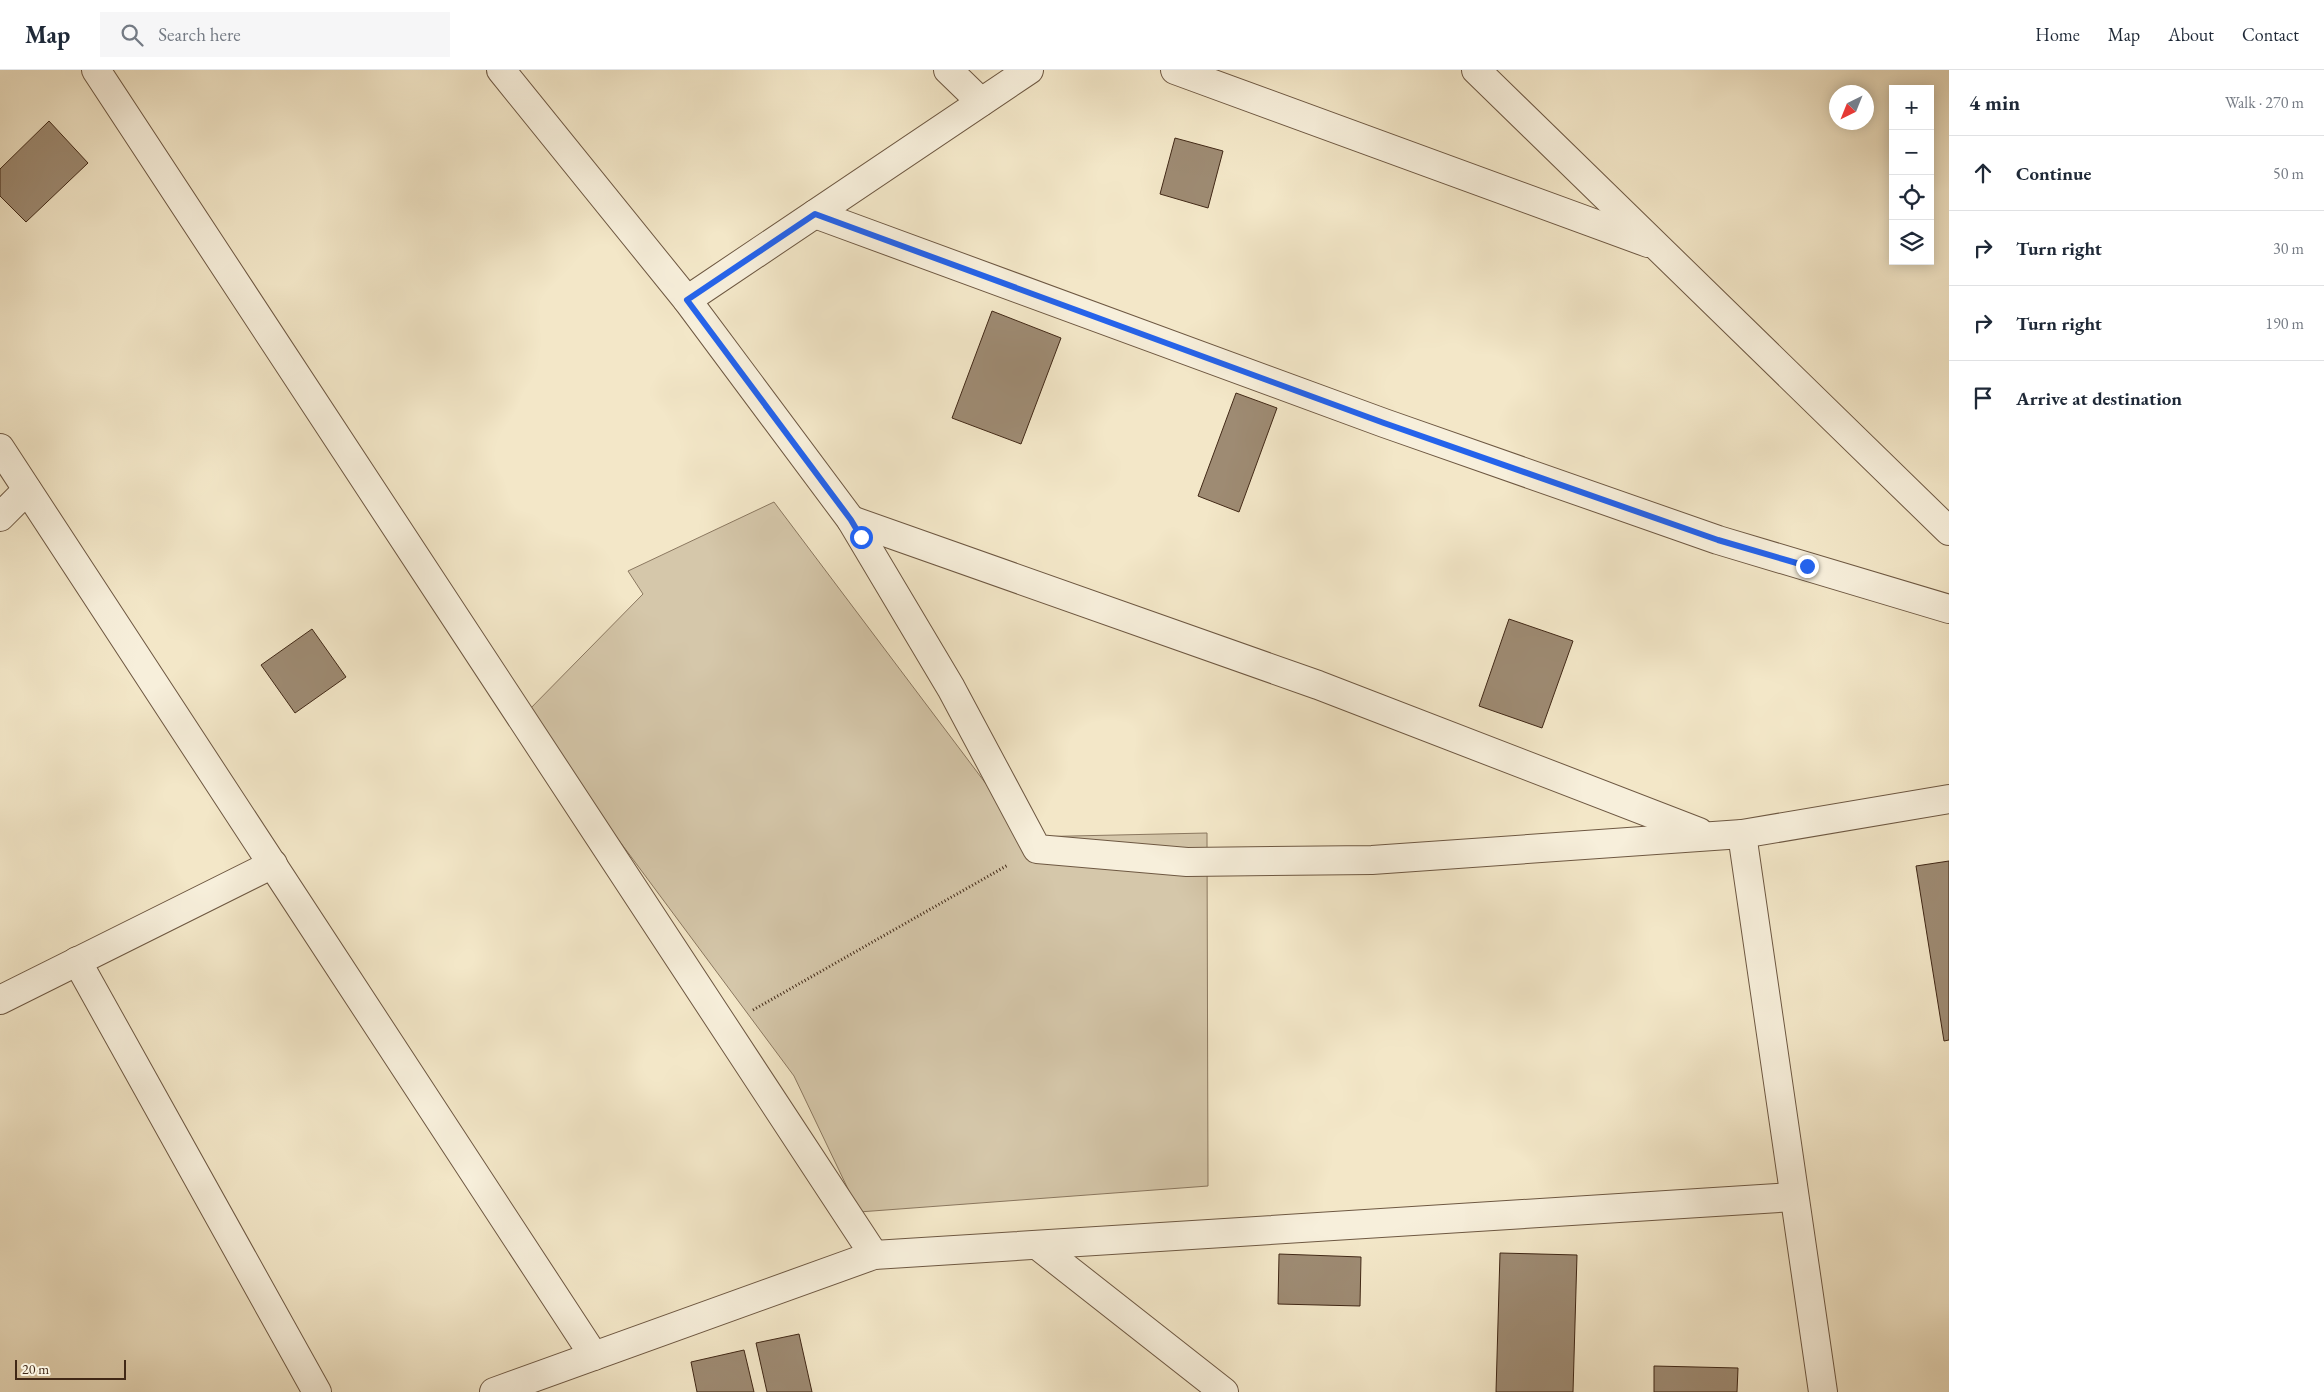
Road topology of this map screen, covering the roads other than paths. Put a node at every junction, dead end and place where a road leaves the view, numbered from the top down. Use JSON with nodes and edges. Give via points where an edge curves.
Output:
{"nodes":[{"id":1,"x":96,"y":70,"type":"edge"},
{"id":2,"x":501,"y":70,"type":"edge"},
{"id":3,"x":948,"y":70,"type":"edge"},
{"id":4,"x":1029,"y":70,"type":"edge"},
{"id":5,"x":1175,"y":70,"type":"edge"},
{"id":6,"x":1476,"y":70,"type":"edge"},
{"id":7,"x":981,"y":102,"type":"junction"},
{"id":8,"x":815,"y":214,"type":"junction"},
{"id":9,"x":1658,"y":246,"type":"junction"},
{"id":10,"x":687,"y":300,"type":"junction"},
{"id":11,"x":0,"y":448,"type":"edge"},
{"id":12,"x":27,"y":490,"type":"junction"},
{"id":13,"x":0,"y":517,"type":"edge"},
{"id":14,"x":851,"y":520,"type":"junction"},
{"id":15,"x":1949,"y":531,"type":"edge"},
{"id":16,"x":1949,"y":609,"type":"edge"},
{"id":17,"x":1949,"y":799,"type":"edge"},
{"id":18,"x":1742,"y":834,"type":"junction"},
{"id":19,"x":1706,"y":835,"type":"junction"},
{"id":20,"x":273,"y":864,"type":"junction"},
{"id":21,"x":77,"y":961,"type":"junction"},
{"id":22,"x":0,"y":1000,"type":"edge"},
{"id":23,"x":1794,"y":1197,"type":"junction"},
{"id":24,"x":1037,"y":1244,"type":"junction"},
{"id":25,"x":874,"y":1255,"type":"junction"},
{"id":26,"x":594,"y":1356,"type":"junction"},
{"id":27,"x":317,"y":1392,"type":"edge"},
{"id":28,"x":494,"y":1392,"type":"edge"},
{"id":29,"x":1224,"y":1392,"type":"edge"},
{"id":30,"x":1823,"y":1392,"type":"edge"}],
"edges":[{"from":1,"to":25,"type":"street"},
{"from":2,"to":10,"type":"street"},
{"from":3,"to":7,"type":"street"},
{"from":4,"to":7,"type":"street"},
{"from":5,"to":9,"type":"street"},
{"from":6,"to":9,"type":"street"},
{"from":7,"to":8,"type":"street"},
{"from":8,"to":10,"type":"street"},
{"from":8,"to":16,"type":"street","via":[[1384,423],[1718,540]]},
{"from":9,"to":15,"type":"street"},
{"from":10,"to":14,"type":"street"},
{"from":11,"to":12,"type":"street"},
{"from":12,"to":13,"type":"street"},
{"from":12,"to":20,"type":"street"},
{"from":14,"to":19,"type":"street","via":[[1318,685]]},
{"from":14,"to":19,"type":"street","via":[[951,688],[1037,849],[1187,862],[1372,860]]},
{"from":17,"to":18,"type":"street"},
{"from":18,"to":19,"type":"street"},
{"from":18,"to":23,"type":"street"},
{"from":20,"to":21,"type":"street"},
{"from":20,"to":26,"type":"street"},
{"from":21,"to":22,"type":"street"},
{"from":21,"to":27,"type":"street"},
{"from":23,"to":24,"type":"street"},
{"from":23,"to":30,"type":"street"},
{"from":24,"to":25,"type":"street"},
{"from":24,"to":29,"type":"street"},
{"from":25,"to":26,"type":"street"},
{"from":26,"to":28,"type":"street"}]}
